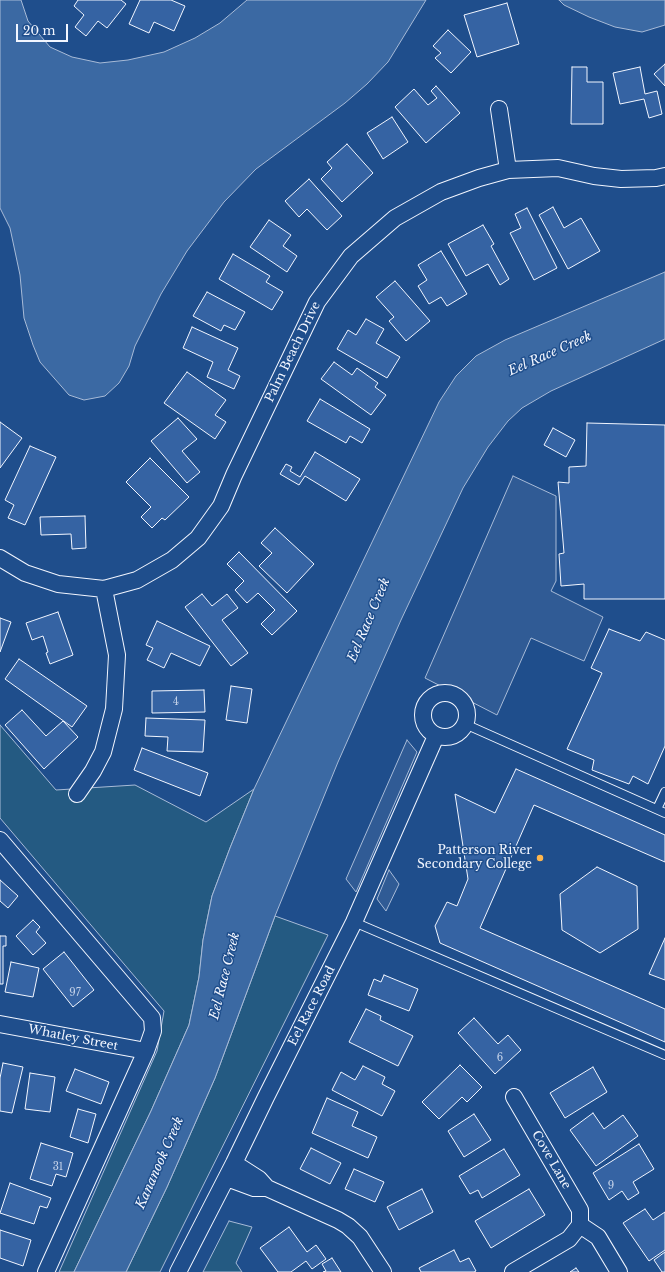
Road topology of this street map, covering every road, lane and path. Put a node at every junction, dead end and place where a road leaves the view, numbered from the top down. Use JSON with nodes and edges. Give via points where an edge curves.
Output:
{"nodes":[{"id":1,"x":499,"y":109,"type":"dead end"},
{"id":2,"x":508,"y":170,"type":"junction"},
{"id":3,"x":665,"y":176,"type":"edge"},
{"id":4,"x":0,"y":558,"type":"edge"},
{"id":5,"x":104,"y":589,"type":"junction"},
{"id":6,"x":465,"y":724,"type":"junction"},
{"id":7,"x":436,"y":736,"type":"junction"},
{"id":8,"x":665,"y":792,"type":"edge"},
{"id":9,"x":77,"y":794,"type":"dead end"},
{"id":10,"x":657,"y":809,"type":"junction"},
{"id":11,"x":665,"y":813,"type":"edge"},
{"id":12,"x":0,"y":840,"type":"edge"},
{"id":13,"x":354,"y":922,"type":"junction"},
{"id":14,"x":0,"y":1024,"type":"edge"},
{"id":15,"x":146,"y":1051,"type":"junction"},
{"id":16,"x":665,"y":1056,"type":"edge"},
{"id":17,"x":514,"y":1097,"type":"dead end"},
{"id":18,"x":234,"y":1163,"type":"junction"},
{"id":19,"x":227,"y":1178,"type":"junction"},
{"id":20,"x":268,"y":1188,"type":"junction"},
{"id":21,"x":580,"y":1226,"type":"junction"},
{"id":22,"x":46,"y":1272,"type":"edge"},
{"id":23,"x":178,"y":1272,"type":"edge"},
{"id":24,"x":382,"y":1272,"type":"edge"},
{"id":25,"x":513,"y":1272,"type":"edge"},
{"id":26,"x":619,"y":1272,"type":"edge"}],
"edges":[{"from":1,"to":2,"type":"street"},
{"from":2,"to":3,"type":"street","name":"Palm Beach Drive","via":[[558,168],[621,179]]},
{"from":2,"to":5,"type":"street","name":"Palm Beach Drive","via":[[441,192],[395,218],[351,256],[317,302],[234,475],[222,506],[198,538],[172,560],[137,580]]},
{"from":4,"to":5,"type":"street","name":"Palm Beach Drive","via":[[25,573],[58,584]]},
{"from":5,"to":9,"type":"street","via":[[117,655],[114,708],[103,752]]},
{"from":6,"to":7,"type":"street","via":[[454,736]]},
{"from":6,"to":7,"type":"street","via":[[467,715],[463,702],[450,694],[438,695],[428,701],[423,712],[426,728]]},
{"from":6,"to":10,"type":"lane"},
{"from":7,"to":13,"type":"street","name":"Eel Race Road"},
{"from":8,"to":10,"type":"lane"},
{"from":10,"to":11,"type":"lane"},
{"from":12,"to":15,"type":"street","via":[[152,1018],[153,1031]]},
{"from":13,"to":16,"type":"lane"},
{"from":13,"to":18,"type":"street","name":"Eel Race Road"},
{"from":14,"to":15,"type":"street","name":"Whatley Street"},
{"from":15,"to":22,"type":"street"},
{"from":17,"to":21,"type":"street","name":"Cove Lane","via":[[580,1210]]},
{"from":18,"to":19,"type":"street","name":"Eel Race Road"},
{"from":18,"to":20,"type":"street"},
{"from":19,"to":20,"type":"street","via":[[254,1188]]},
{"from":19,"to":23,"type":"street","name":"Eel Race Road"},
{"from":20,"to":24,"type":"street","via":[[348,1226],[360,1237]]},
{"from":21,"to":25,"type":"street","via":[[569,1239]]},
{"from":21,"to":26,"type":"street","via":[[598,1237]]}]}
